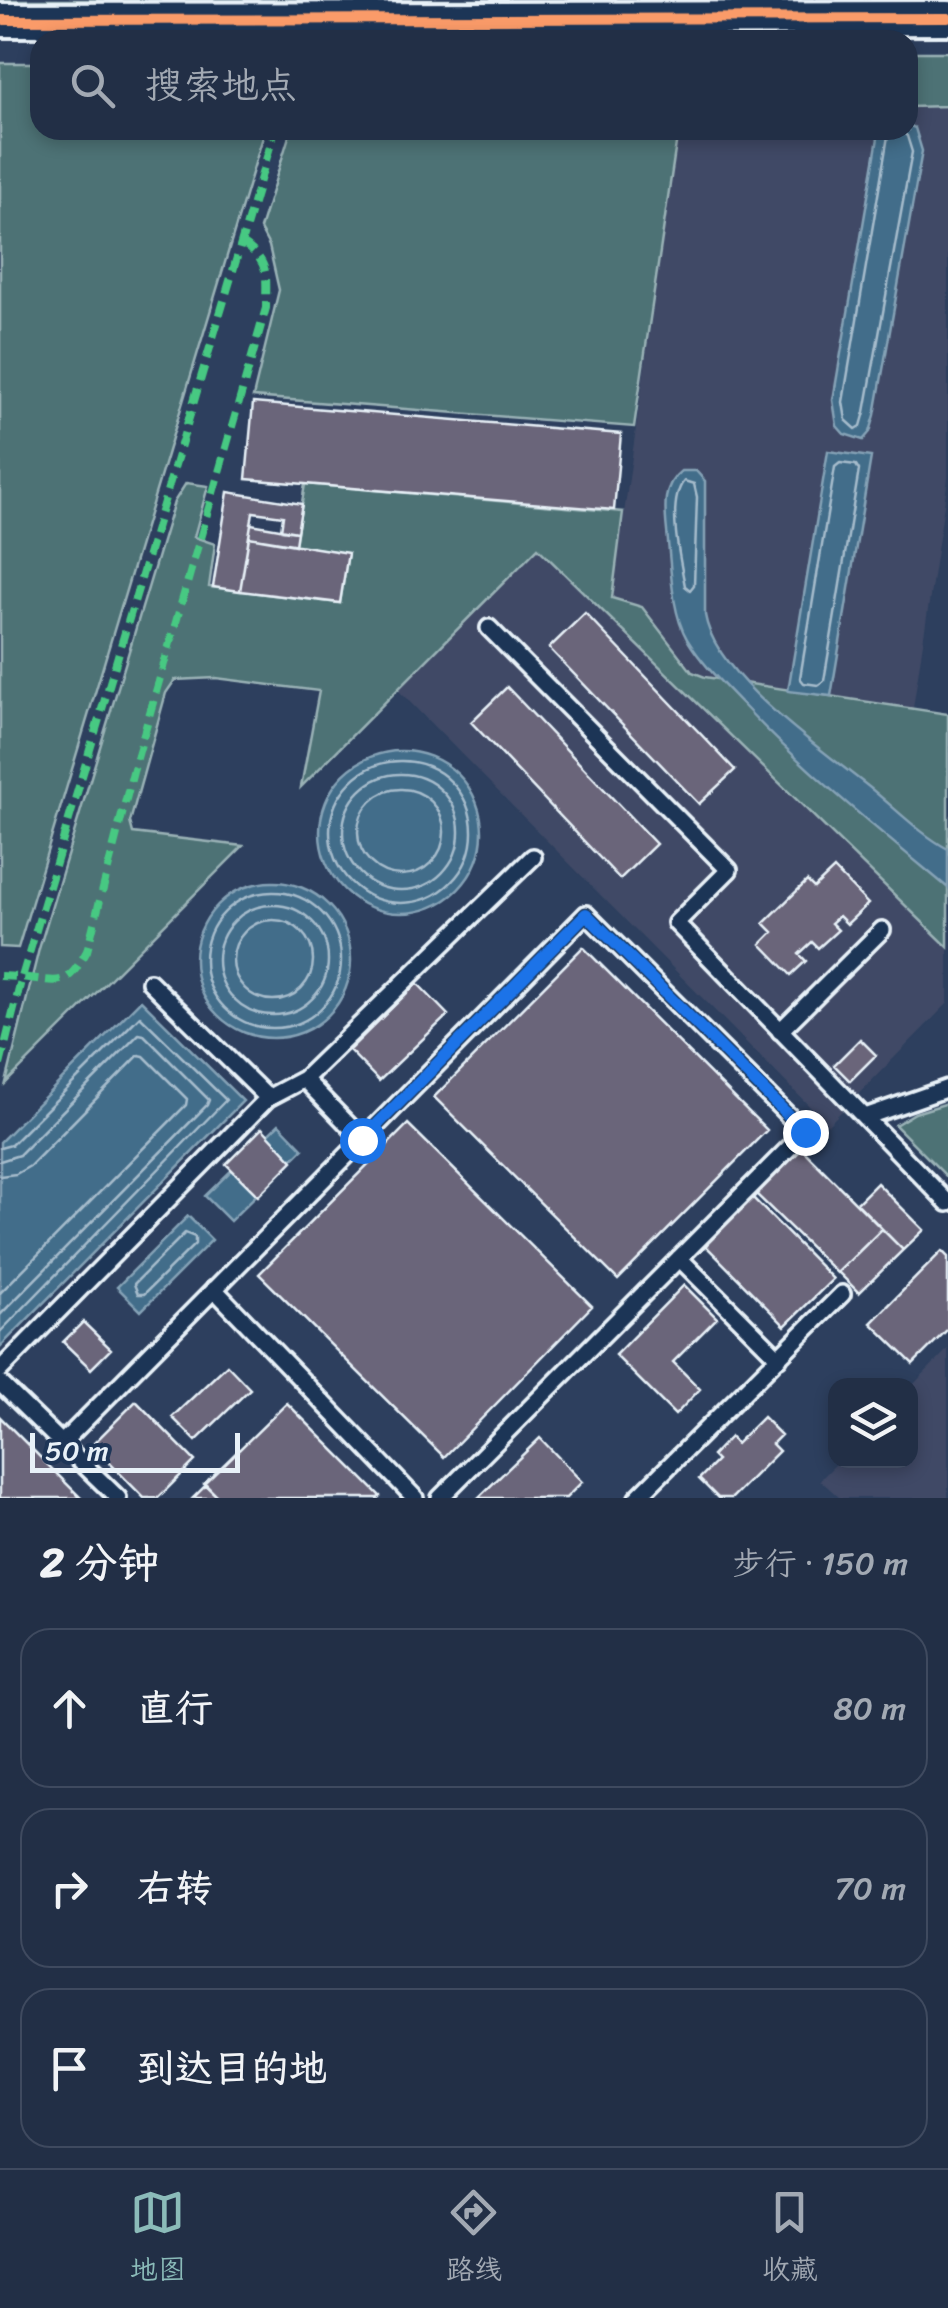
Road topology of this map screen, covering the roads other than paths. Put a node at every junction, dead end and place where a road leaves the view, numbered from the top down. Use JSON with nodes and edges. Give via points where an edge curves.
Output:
{"nodes":[{"id":1,"x":948,"y":18,"type":"edge"},
{"id":2,"x":0,"y":20,"type":"edge"},
{"id":3,"x":489,"y":628,"type":"dead end"},
{"id":4,"x":534,"y":856,"type":"dead end"},
{"id":5,"x":882,"y":930,"type":"dead end"},
{"id":6,"x":150,"y":982,"type":"dead end"},
{"id":7,"x":780,"y":1031,"type":"junction"},
{"id":8,"x":304,"y":1079,"type":"junction"},
{"id":9,"x":948,"y":1088,"type":"edge"},
{"id":10,"x":268,"y":1098,"type":"junction"},
{"id":11,"x":864,"y":1118,"type":"junction"},
{"id":12,"x":362,"y":1140,"type":"junction"},
{"id":13,"x":948,"y":1203,"type":"edge"},
{"id":14,"x":679,"y":1258,"type":"junction"},
{"id":15,"x":214,"y":1289,"type":"junction"},
{"id":16,"x":842,"y":1294,"type":"dead end"},
{"id":17,"x":778,"y":1358,"type":"junction"},
{"id":18,"x":0,"y":1370,"type":"edge"},
{"id":19,"x":0,"y":1382,"type":"edge"},
{"id":20,"x":62,"y":1442,"type":"junction"},
{"id":21,"x":118,"y":1498,"type":"edge"},
{"id":22,"x":416,"y":1498,"type":"edge"},
{"id":23,"x":440,"y":1498,"type":"edge"},
{"id":24,"x":638,"y":1498,"type":"edge"}],
"edges":[{"from":1,"to":2,"type":"street"},
{"from":3,"to":7,"type":"lane","via":[[728,870],[676,923]]},
{"from":4,"to":8,"type":"lane"},
{"from":5,"to":7,"type":"lane"},
{"from":6,"to":10,"type":"lane"},
{"from":7,"to":11,"type":"lane"},
{"from":8,"to":10,"type":"lane"},
{"from":8,"to":12,"type":"lane"},
{"from":9,"to":11,"type":"lane"},
{"from":10,"to":18,"type":"lane"},
{"from":11,"to":13,"type":"lane"},
{"from":12,"to":14,"type":"lane","via":[[586,914],[805,1132]]},
{"from":12,"to":15,"type":"lane"},
{"from":14,"to":17,"type":"lane"},
{"from":14,"to":23,"type":"lane"},
{"from":15,"to":20,"type":"lane"},
{"from":15,"to":22,"type":"lane"},
{"from":16,"to":17,"type":"lane"},
{"from":17,"to":24,"type":"lane"},
{"from":19,"to":20,"type":"lane"},
{"from":20,"to":21,"type":"lane"}]}
